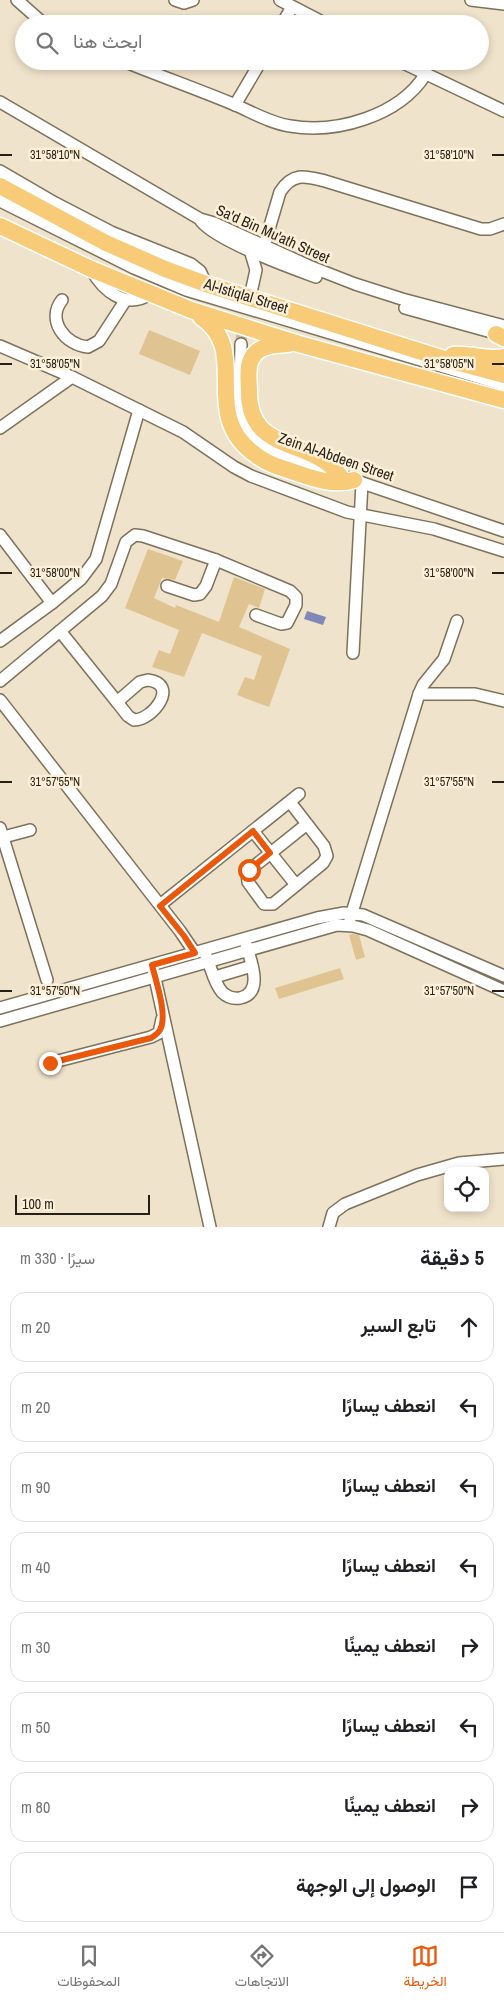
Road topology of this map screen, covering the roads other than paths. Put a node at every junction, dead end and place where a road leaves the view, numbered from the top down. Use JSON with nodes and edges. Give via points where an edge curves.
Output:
{"nodes":[{"id":1,"x":18,"y":0,"type":"edge"},
{"id":2,"x":175,"y":0,"type":"edge"},
{"id":3,"x":193,"y":0,"type":"edge"},
{"id":4,"x":280,"y":0,"type":"edge"},
{"id":5,"x":471,"y":0,"type":"edge"},
{"id":6,"x":504,"y":4,"type":"edge"},
{"id":7,"x":292,"y":7,"type":"junction"},
{"id":8,"x":34,"y":15,"type":"edge"},
{"id":9,"x":287,"y":15,"type":"edge"},
{"id":10,"x":308,"y":15,"type":"edge"},
{"id":11,"x":146,"y":70,"type":"edge"},
{"id":12,"x":255,"y":70,"type":"edge"},
{"id":13,"x":415,"y":70,"type":"edge"},
{"id":14,"x":424,"y":75,"type":"junction"},
{"id":15,"x":0,"y":102,"type":"edge"},
{"id":16,"x":235,"y":105,"type":"junction"},
{"id":17,"x":504,"y":111,"type":"edge"},
{"id":18,"x":0,"y":171,"type":"edge"},
{"id":19,"x":0,"y":186,"type":"edge"},
{"id":20,"x":0,"y":200,"type":"edge"},
{"id":21,"x":0,"y":206,"type":"edge"},
{"id":22,"x":200,"y":219,"type":"junction"},
{"id":23,"x":504,"y":224,"type":"edge"},
{"id":24,"x":0,"y":226,"type":"edge"},
{"id":25,"x":264,"y":246,"type":"junction"},
{"id":26,"x":250,"y":250,"type":"junction"},
{"id":27,"x":280,"y":262,"type":"junction"},
{"id":28,"x":91,"y":269,"type":"junction"},
{"id":29,"x":256,"y":275,"type":"junction"},
{"id":30,"x":206,"y":284,"type":"junction"},
{"id":31,"x":252,"y":288,"type":"tunnel mouth"},
{"id":32,"x":150,"y":294,"type":"junction"},
{"id":33,"x":377,"y":296,"type":"junction"},
{"id":34,"x":62,"y":300,"type":"dead end"},
{"id":35,"x":126,"y":301,"type":"junction"},
{"id":36,"x":191,"y":310,"type":"junction"},
{"id":37,"x":502,"y":333,"type":"edge"},
{"id":38,"x":241,"y":344,"type":"tunnel mouth"},
{"id":39,"x":299,"y":344,"type":"junction"},
{"id":40,"x":0,"y":346,"type":"edge"},
{"id":41,"x":504,"y":357,"type":"edge"},
{"id":42,"x":441,"y":358,"type":"junction"},
{"id":43,"x":504,"y":375,"type":"edge"},
{"id":44,"x":72,"y":377,"type":"junction"},
{"id":45,"x":504,"y":385,"type":"edge"},
{"id":46,"x":504,"y":390,"type":"edge"},
{"id":47,"x":504,"y":400,"type":"edge"},
{"id":48,"x":139,"y":410,"type":"junction"},
{"id":49,"x":0,"y":428,"type":"edge"},
{"id":50,"x":352,"y":479,"type":"junction"},
{"id":51,"x":360,"y":516,"type":"junction"},
{"id":52,"x":504,"y":531,"type":"edge"},
{"id":53,"x":0,"y":535,"type":"edge"},
{"id":54,"x":504,"y":551,"type":"edge"},
{"id":55,"x":216,"y":560,"type":"junction"},
{"id":56,"x":167,"y":586,"type":"dead end"},
{"id":57,"x":52,"y":603,"type":"junction"},
{"id":58,"x":256,"y":615,"type":"dead end"},
{"id":59,"x":457,"y":621,"type":"dead end"},
{"id":60,"x":60,"y":631,"type":"junction"},
{"id":61,"x":0,"y":640,"type":"edge"},
{"id":62,"x":353,"y":653,"type":"dead end"},
{"id":63,"x":0,"y":681,"type":"edge"},
{"id":64,"x":419,"y":694,"type":"junction"},
{"id":65,"x":0,"y":700,"type":"edge"},
{"id":66,"x":504,"y":701,"type":"edge"},
{"id":67,"x":117,"y":702,"type":"dead end"},
{"id":68,"x":307,"y":824,"type":"junction"},
{"id":69,"x":30,"y":830,"type":"dead end"},
{"id":70,"x":253,"y":831,"type":"junction"},
{"id":71,"x":1,"y":834,"type":"edge"},
{"id":72,"x":270,"y":853,"type":"junction"},
{"id":73,"x":296,"y":885,"type":"junction"},
{"id":74,"x":160,"y":906,"type":"junction"},
{"id":75,"x":352,"y":913,"type":"junction"},
{"id":76,"x":348,"y":925,"type":"junction"},
{"id":77,"x":246,"y":944,"type":"junction"},
{"id":78,"x":437,"y":946,"type":"junction"},
{"id":79,"x":199,"y":952,"type":"junction"},
{"id":80,"x":432,"y":958,"type":"junction"},
{"id":81,"x":208,"y":962,"type":"junction"},
{"id":82,"x":152,"y":965,"type":"junction"},
{"id":83,"x":252,"y":966,"type":"junction"},
{"id":84,"x":504,"y":976,"type":"edge"},
{"id":85,"x":155,"y":977,"type":"junction"},
{"id":86,"x":215,"y":977,"type":"junction"},
{"id":87,"x":47,"y":980,"type":"dead end"},
{"id":88,"x":502,"y":989,"type":"edge"},
{"id":89,"x":161,"y":1006,"type":"junction"},
{"id":90,"x":0,"y":1008,"type":"edge"},
{"id":91,"x":0,"y":1020,"type":"edge"},
{"id":92,"x":50,"y":1063,"type":"dead end"},
{"id":93,"x":504,"y":1159,"type":"edge"},
{"id":94,"x":210,"y":1227,"type":"edge"},
{"id":95,"x":329,"y":1227,"type":"edge"}],
"edges":[{"from":1,"to":8,"type":"street"},
{"from":2,"to":3,"type":"street"},
{"from":4,"to":7,"type":"street"},
{"from":5,"to":6,"type":"street"},
{"from":7,"to":9,"type":"street"},
{"from":7,"to":10,"type":"street"},
{"from":11,"to":16,"type":"street"},
{"from":12,"to":16,"type":"street"},
{"from":13,"to":14,"type":"street"},
{"from":14,"to":16,"type":"street","via":[[412,92],[391,106],[335,127],[288,126]]},
{"from":14,"to":17,"type":"street"},
{"from":15,"to":22,"type":"street"},
{"from":18,"to":30,"type":"street","via":[[111,232],[191,264],[200,271]]},
{"from":19,"to":30,"type":"highway","name":"Al-Istiqlal Street","via":[[106,243]]},
{"from":20,"to":45,"type":"street","via":[[134,268],[186,290]]},
{"from":21,"to":46,"type":"street","via":[[186,295]]},
{"from":22,"to":25,"type":"street","name":"Sa'd Bin Mu'ath Street"},
{"from":22,"to":26,"type":"street","name":"Sa'd Bin Mu'ath Street","via":[[210,230]]},
{"from":23,"to":25,"type":"street","via":[[480,229],[302,176],[292,179],[280,192]]},
{"from":24,"to":28,"type":"highway","name":"Al-Istiqlal Street"},
{"from":25,"to":33,"type":"street","name":"Sa'd Bin Mu'ath Street"},
{"from":26,"to":27,"type":"street","name":"Sa'd Bin Mu'ath Street"},
{"from":26,"to":29,"type":"street"},
{"from":27,"to":29,"type":"street","via":[[269,264]]},
{"from":27,"to":33,"type":"street","name":"Sa'd Bin Mu'ath Street"},
{"from":28,"to":32,"type":"highway","name":"Al-Istiqlal Street"},
{"from":28,"to":35,"type":"street","via":[[105,288]]},
{"from":29,"to":31,"type":"street"},
{"from":30,"to":42,"type":"highway","name":"Al-Istiqlal Street"},
{"from":32,"to":35,"type":"street"},
{"from":32,"to":36,"type":"highway","name":"Al-Istiqlal Street"},
{"from":33,"to":37,"type":"street","name":"Sa'd Bin Mu'ath Street"},
{"from":34,"to":35,"type":"street","via":[[55,314],[58,329],[88,348],[98,341]]},
{"from":36,"to":39,"type":"highway","name":"Al-Istiqlal Street"},
{"from":36,"to":50,"type":"highway","via":[[211,324],[222,340],[226,352],[227,414],[235,433],[247,448],[264,460],[302,474],[331,482],[343,483]]},
{"from":38,"to":50,"type":"street","name":"Zein Al-Abdeen Street","via":[[242,412],[254,438],[268,450]]},
{"from":39,"to":47,"type":"highway","name":"Al-Istiqlal Street"},
{"from":39,"to":50,"type":"highway","via":[[266,346],[255,353],[249,365],[251,414],[269,436],[321,458]]},
{"from":40,"to":44,"type":"street"},
{"from":41,"to":42,"type":"highway","via":[[466,354]]},
{"from":42,"to":43,"type":"highway","name":"Al-Istiqlal Street"},
{"from":44,"to":48,"type":"street"},
{"from":44,"to":49,"type":"street"},
{"from":48,"to":51,"type":"street","via":[[183,432],[251,476]]},
{"from":48,"to":57,"type":"street","via":[[96,559],[81,579]]},
{"from":50,"to":51,"type":"street"},
{"from":50,"to":52,"type":"street","name":"Zein Al-Abdeen Street"},
{"from":51,"to":54,"type":"street","via":[[434,529]]},
{"from":51,"to":62,"type":"street"},
{"from":53,"to":57,"type":"street"},
{"from":55,"to":56,"type":"street","via":[[200,594]]},
{"from":55,"to":58,"type":"street","via":[[296,596],[296,604],[287,623]]},
{"from":55,"to":60,"type":"street","via":[[139,535],[131,537],[126,542],[111,584],[102,596]]},
{"from":57,"to":61,"type":"street"},
{"from":59,"to":64,"type":"street","via":[[444,659]]},
{"from":60,"to":63,"type":"street"},
{"from":60,"to":67,"type":"street"},
{"from":64,"to":66,"type":"street","via":[[475,694]]},
{"from":64,"to":75,"type":"street"},
{"from":65,"to":74,"type":"street"},
{"from":68,"to":70,"type":"street","via":[[295,798]]},
{"from":68,"to":72,"type":"street"},
{"from":68,"to":73,"type":"street","via":[[326,848],[327,856]]},
{"from":69,"to":71,"type":"street"},
{"from":70,"to":72,"type":"street"},
{"from":70,"to":74,"type":"street"},
{"from":71,"to":87,"type":"street"},
{"from":72,"to":73,"type":"street"},
{"from":72,"to":73,"type":"street","via":[[246,875],[262,902],[273,904]]},
{"from":74,"to":79,"type":"street"},
{"from":75,"to":76,"type":"street"},
{"from":75,"to":77,"type":"street","via":[[325,916]]},
{"from":75,"to":78,"type":"street","via":[[372,918]]},
{"from":76,"to":77,"type":"street"},
{"from":76,"to":80,"type":"street","via":[[368,930]]},
{"from":77,"to":79,"type":"street"},
{"from":77,"to":81,"type":"street"},
{"from":77,"to":83,"type":"street"},
{"from":78,"to":80,"type":"street"},
{"from":78,"to":84,"type":"street"},
{"from":79,"to":81,"type":"street"},
{"from":79,"to":82,"type":"street"},
{"from":80,"to":88,"type":"street"},
{"from":81,"to":85,"type":"street"},
{"from":81,"to":86,"type":"street"},
{"from":82,"to":85,"type":"street"},
{"from":82,"to":90,"type":"street"},
{"from":83,"to":86,"type":"street"},
{"from":83,"to":86,"type":"street","via":[[254,985],[242,998],[224,994]]},
{"from":84,"to":88,"type":"street"},
{"from":85,"to":89,"type":"street"},
{"from":85,"to":91,"type":"street"},
{"from":89,"to":92,"type":"street","via":[[162,1023],[159,1032],[151,1038]]},
{"from":89,"to":94,"type":"street"},
{"from":93,"to":95,"type":"street","via":[[459,1163],[417,1175],[345,1204],[333,1213]]}]}
